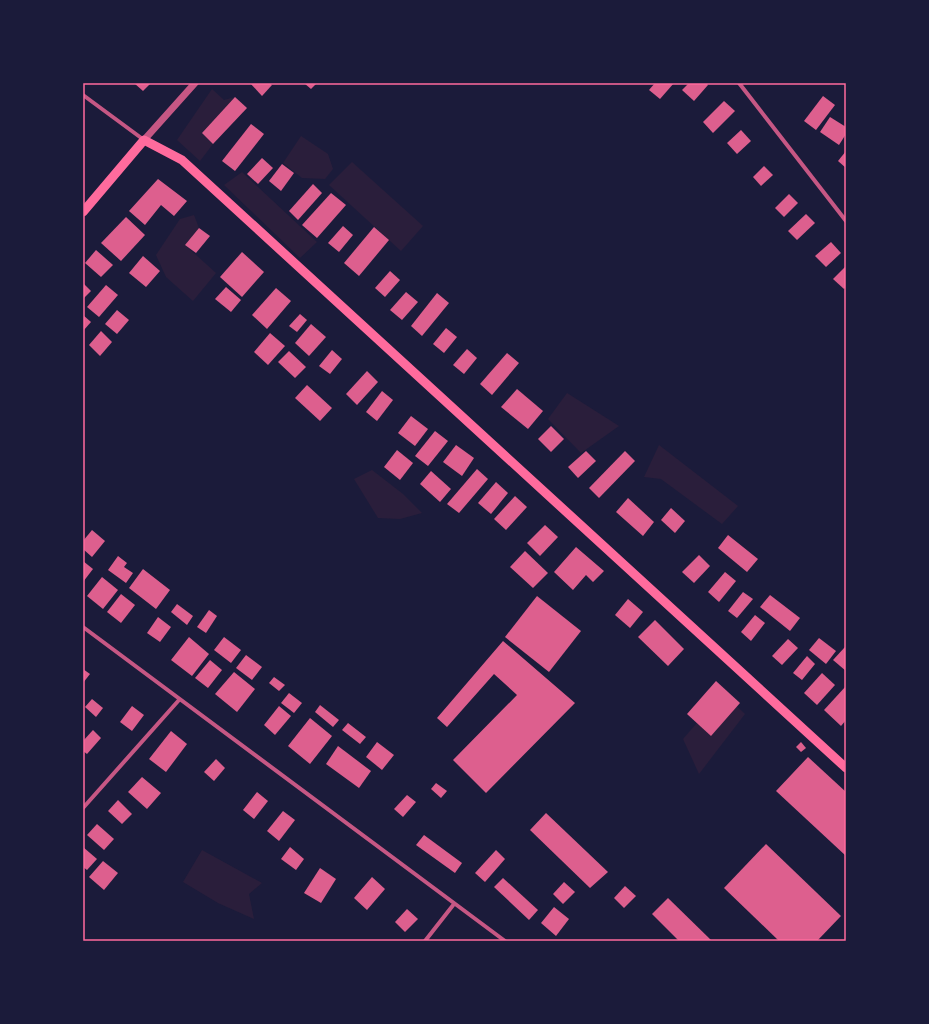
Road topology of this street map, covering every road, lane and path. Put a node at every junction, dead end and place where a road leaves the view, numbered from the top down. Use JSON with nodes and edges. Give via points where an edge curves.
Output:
{"nodes":[{"id":1,"x":195,"y":83,"type":"edge"},
{"id":2,"x":739,"y":83,"type":"edge"},
{"id":3,"x":83,"y":95,"type":"edge"},
{"id":4,"x":144,"y":140,"type":"junction"},
{"id":5,"x":83,"y":212,"type":"edge"},
{"id":6,"x":846,"y":221,"type":"edge"},
{"id":7,"x":83,"y":627,"type":"edge"},
{"id":8,"x":179,"y":700,"type":"junction"},
{"id":9,"x":846,"y":768,"type":"edge"},
{"id":10,"x":83,"y":808,"type":"edge"},
{"id":11,"x":454,"y":904,"type":"junction"},
{"id":12,"x":425,"y":941,"type":"edge"},
{"id":13,"x":505,"y":941,"type":"edge"}],
"edges":[{"from":1,"to":4,"type":"street"},
{"from":2,"to":6,"type":"street"},
{"from":3,"to":4,"type":"street"},
{"from":4,"to":5,"type":"main road"},
{"from":4,"to":9,"type":"main road","via":[[182,160]]},
{"from":7,"to":8,"type":"street"},
{"from":8,"to":10,"type":"street"},
{"from":8,"to":11,"type":"street"},
{"from":11,"to":12,"type":"street"},
{"from":11,"to":13,"type":"street"}]}
